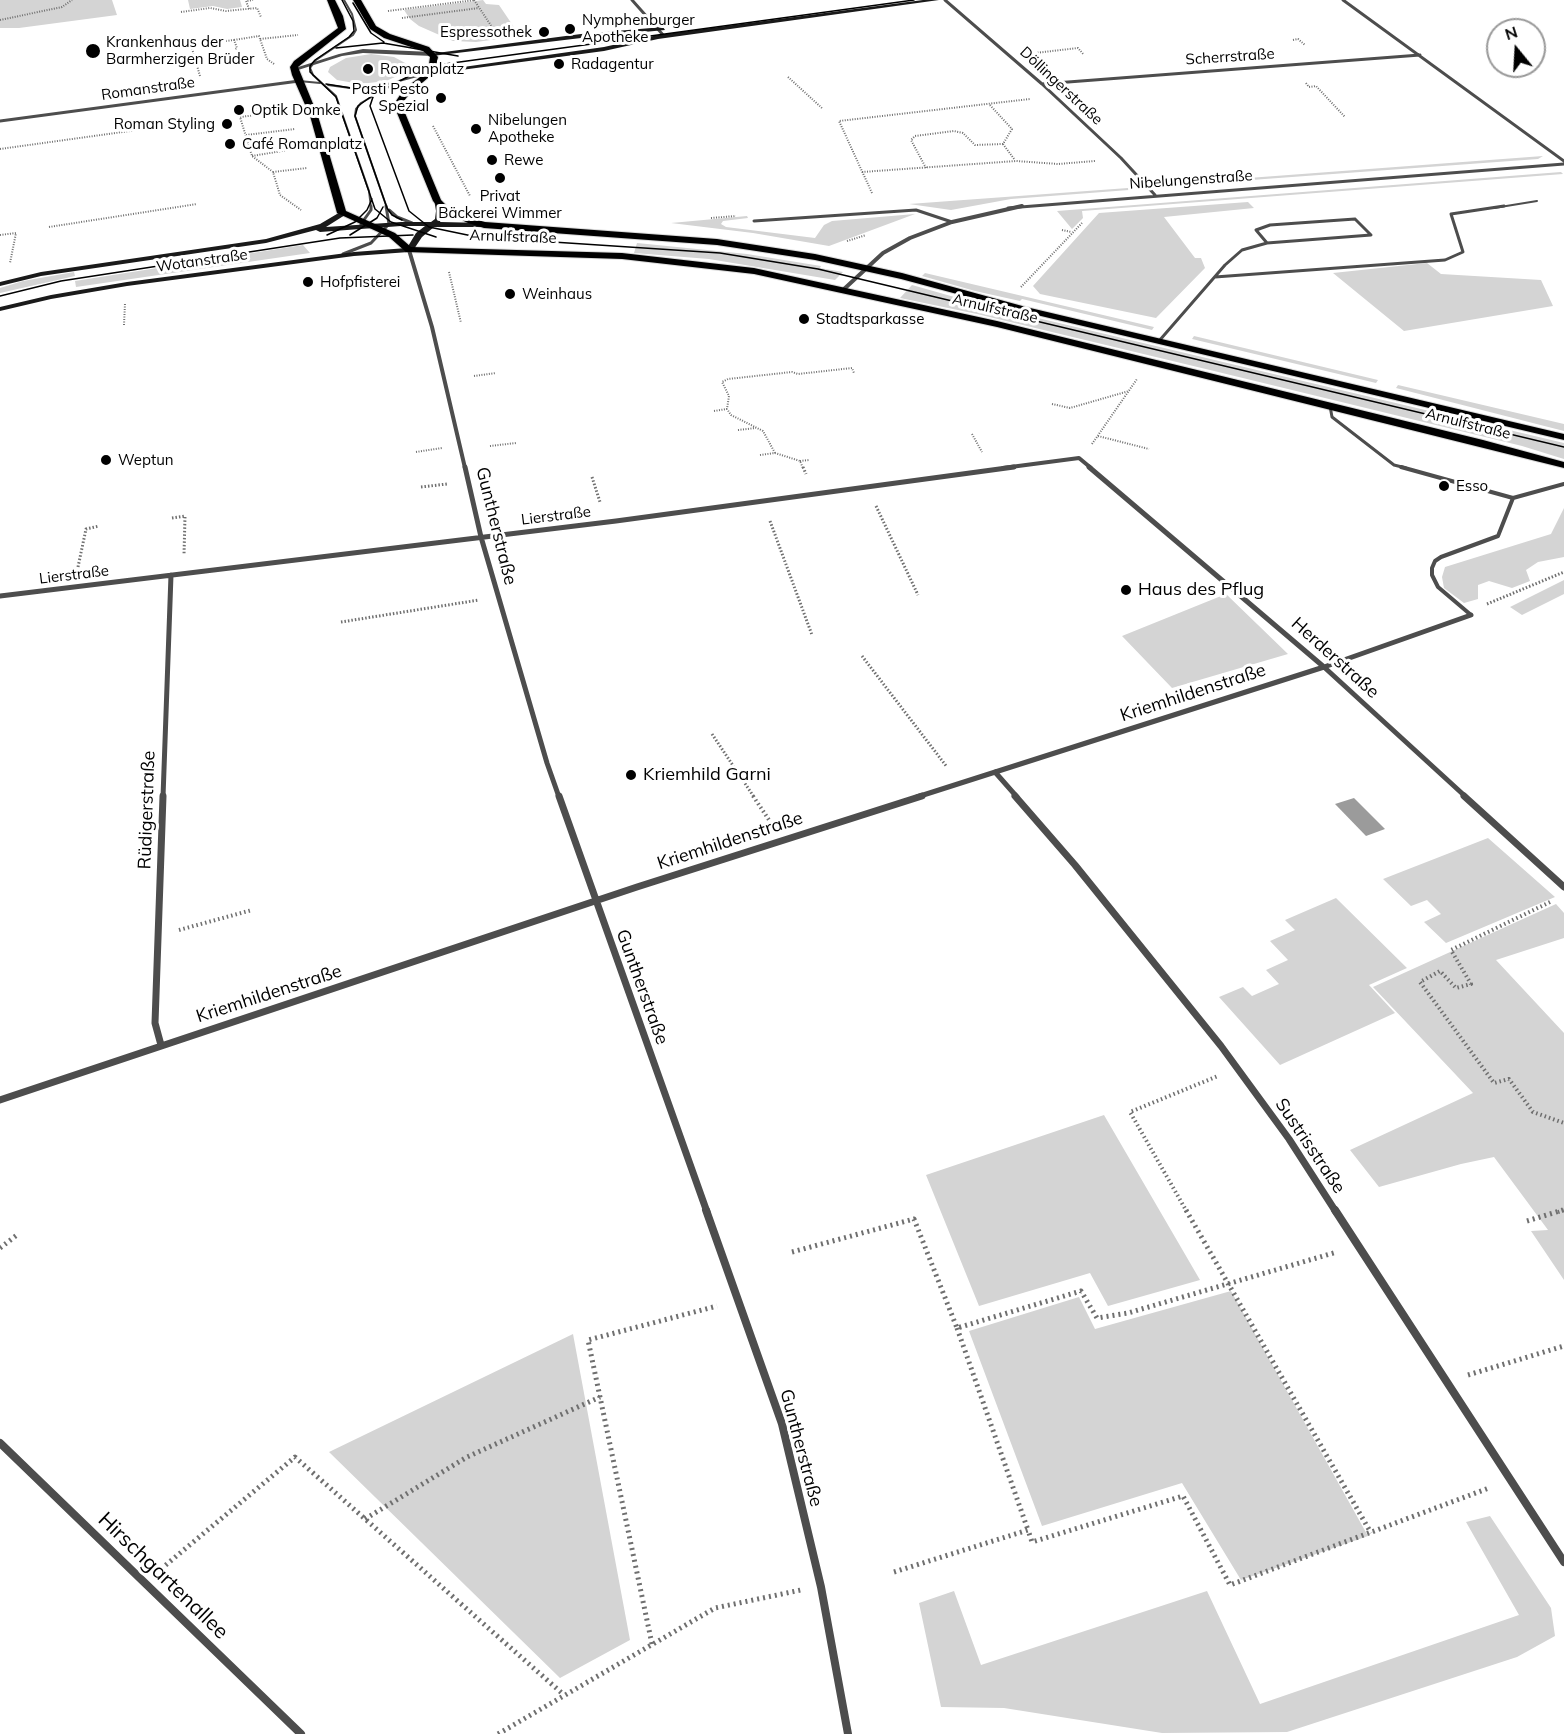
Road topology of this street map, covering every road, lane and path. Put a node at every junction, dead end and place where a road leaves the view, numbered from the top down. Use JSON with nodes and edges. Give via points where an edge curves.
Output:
{"nodes":[{"id":1,"x":72,"y":0,"type":"edge"},
{"id":2,"x":253,"y":0,"type":"edge"},
{"id":3,"x":331,"y":0,"type":"edge"},
{"id":4,"x":344,"y":0,"type":"edge"},
{"id":5,"x":357,"y":0,"type":"edge"},
{"id":6,"x":474,"y":0,"type":"edge"},
{"id":7,"x":632,"y":0,"type":"edge"},
{"id":8,"x":879,"y":0,"type":"edge"},
{"id":9,"x":936,"y":0,"type":"edge"},
{"id":10,"x":945,"y":0,"type":"edge"},
{"id":11,"x":1343,"y":0,"type":"edge"},
{"id":12,"x":479,"y":8,"type":"junction"},
{"id":13,"x":249,"y":9,"type":"junction"},
{"id":14,"x":182,"y":12,"type":"dead end"},
{"id":15,"x":384,"y":12,"type":"dead end"},
{"id":16,"x":261,"y":17,"type":"dead end"},
{"id":17,"x":402,"y":18,"type":"dead end"},
{"id":18,"x":0,"y":20,"type":"edge"},
{"id":19,"x":355,"y":21,"type":"junction"},
{"id":20,"x":351,"y":25,"type":"dead end"},
{"id":21,"x":347,"y":28,"type":"dead end"},
{"id":22,"x":658,"y":30,"type":"junction"},
{"id":23,"x":339,"y":32,"type":"junction"},
{"id":24,"x":496,"y":33,"type":"dead end"},
{"id":25,"x":305,"y":34,"type":"dead end"},
{"id":26,"x":664,"y":36,"type":"junction"},
{"id":27,"x":260,"y":39,"type":"junction"},
{"id":28,"x":234,"y":40,"type":"junction"},
{"id":29,"x":235,"y":50,"type":"dead end"},
{"id":30,"x":432,"y":54,"type":"junction"},
{"id":31,"x":1084,"y":55,"type":"dead end"},
{"id":32,"x":1420,"y":55,"type":"junction"},
{"id":33,"x":1011,"y":56,"type":"junction"},
{"id":34,"x":274,"y":64,"type":"dead end"},
{"id":35,"x":312,"y":64,"type":"junction"},
{"id":36,"x":1285,"y":65,"type":"junction"},
{"id":37,"x":295,"y":69,"type":"junction"},
{"id":38,"x":431,"y":72,"type":"junction"},
{"id":39,"x":200,"y":77,"type":"dead end"},
{"id":40,"x":788,"y":78,"type":"dead end"},
{"id":41,"x":299,"y":81,"type":"junction"},
{"id":42,"x":396,"y":83,"type":"junction"},
{"id":43,"x":324,"y":84,"type":"junction"},
{"id":44,"x":1042,"y":84,"type":"junction"},
{"id":45,"x":1055,"y":96,"type":"junction"},
{"id":46,"x":988,"y":104,"type":"junction"},
{"id":47,"x":255,"y":105,"type":"dead end"},
{"id":48,"x":824,"y":109,"type":"dead end"},
{"id":49,"x":291,"y":111,"type":"dead end"},
{"id":50,"x":256,"y":115,"type":"junction"},
{"id":51,"x":1345,"y":117,"type":"dead end"},
{"id":52,"x":0,"y":121,"type":"edge"},
{"id":53,"x":431,"y":123,"type":"dead end"},
{"id":54,"x":173,"y":125,"type":"dead end"},
{"id":55,"x":296,"y":129,"type":"dead end"},
{"id":56,"x":246,"y":135,"type":"junction"},
{"id":57,"x":1003,"y":144,"type":"junction"},
{"id":58,"x":301,"y":147,"type":"dead end"},
{"id":59,"x":0,"y":149,"type":"edge"},
{"id":60,"x":252,"y":156,"type":"junction"},
{"id":61,"x":1121,"y":158,"type":"junction"},
{"id":62,"x":1016,"y":161,"type":"junction"},
{"id":63,"x":1564,"y":163,"type":"edge"},
{"id":64,"x":307,"y":168,"type":"dead end"},
{"id":65,"x":926,"y":168,"type":"junction"},
{"id":66,"x":273,"y":172,"type":"junction"},
{"id":67,"x":862,"y":172,"type":"junction"},
{"id":68,"x":1155,"y":195,"type":"junction"},
{"id":69,"x":471,"y":197,"type":"dead end"},
{"id":70,"x":873,"y":197,"type":"dead end"},
{"id":71,"x":437,"y":201,"type":"junction"},
{"id":72,"x":1537,"y":201,"type":"dead end"},
{"id":73,"x":198,"y":204,"type":"dead end"},
{"id":74,"x":387,"y":208,"type":"junction"},
{"id":75,"x":304,"y":212,"type":"dead end"},
{"id":76,"x":342,"y":213,"type":"junction"},
{"id":77,"x":754,"y":221,"type":"dead end"},
{"id":78,"x":952,"y":222,"type":"junction"},
{"id":79,"x":415,"y":223,"type":"junction"},
{"id":80,"x":435,"y":224,"type":"junction"},
{"id":81,"x":362,"y":225,"type":"junction"},
{"id":82,"x":484,"y":225,"type":"junction"},
{"id":83,"x":49,"y":227,"type":"dead end"},
{"id":84,"x":386,"y":228,"type":"junction"},
{"id":85,"x":1062,"y":230,"type":"dead end"},
{"id":86,"x":307,"y":231,"type":"junction"},
{"id":87,"x":1071,"y":232,"type":"dead end"},
{"id":88,"x":0,"y":236,"type":"edge"},
{"id":89,"x":1267,"y":243,"type":"junction"},
{"id":90,"x":409,"y":250,"type":"junction"},
{"id":91,"x":331,"y":257,"type":"junction"},
{"id":92,"x":9,"y":264,"type":"dead end"},
{"id":93,"x":447,"y":264,"type":"dead end"},
{"id":94,"x":866,"y":268,"type":"junction"},
{"id":95,"x":1215,"y":277,"type":"junction"},
{"id":96,"x":0,"y":284,"type":"edge"},
{"id":97,"x":843,"y":290,"type":"junction"},
{"id":98,"x":0,"y":309,"type":"edge"},
{"id":99,"x":461,"y":323,"type":"dead end"},
{"id":100,"x":1159,"y":341,"type":"junction"},
{"id":101,"x":496,"y":373,"type":"dead end"},
{"id":102,"x":854,"y":373,"type":"dead end"},
{"id":103,"x":474,"y":376,"type":"dead end"},
{"id":104,"x":1138,"y":378,"type":"dead end"},
{"id":105,"x":1129,"y":391,"type":"junction"},
{"id":106,"x":1052,"y":404,"type":"dead end"},
{"id":107,"x":1330,"y":405,"type":"junction"},
{"id":108,"x":727,"y":408,"type":"junction"},
{"id":109,"x":714,"y":411,"type":"dead end"},
{"id":110,"x":757,"y":428,"type":"junction"},
{"id":111,"x":738,"y":430,"type":"dead end"},
{"id":112,"x":1098,"y":436,"type":"junction"},
{"id":113,"x":1564,"y":437,"type":"edge"},
{"id":114,"x":516,"y":443,"type":"dead end"},
{"id":115,"x":490,"y":446,"type":"dead end"},
{"id":116,"x":1149,"y":449,"type":"dead end"},
{"id":117,"x":775,"y":453,"type":"junction"},
{"id":118,"x":760,"y":455,"type":"dead end"},
{"id":119,"x":1079,"y":458,"type":"junction"},
{"id":120,"x":809,"y":460,"type":"dead end"},
{"id":121,"x":800,"y":461,"type":"junction"},
{"id":122,"x":1564,"y":465,"type":"edge"},
{"id":123,"x":1564,"y":484,"type":"edge"},
{"id":124,"x":815,"y":494,"type":"junction"},
{"id":125,"x":1513,"y":498,"type":"junction"},
{"id":126,"x":874,"y":501,"type":"dead end"},
{"id":127,"x":768,"y":514,"type":"dead end"},
{"id":128,"x":172,"y":518,"type":"dead end"},
{"id":129,"x":99,"y":526,"type":"dead end"},
{"id":130,"x":482,"y":537,"type":"junction"},
{"id":131,"x":184,"y":555,"type":"dead end"},
{"id":132,"x":78,"y":569,"type":"dead end"},
{"id":133,"x":1564,"y":572,"type":"edge"},
{"id":134,"x":171,"y":575,"type":"junction"},
{"id":135,"x":918,"y":595,"type":"dead end"},
{"id":136,"x":0,"y":596,"type":"edge"},
{"id":137,"x":499,"y":597,"type":"junction"},
{"id":138,"x":1477,"y":608,"type":"dead end"},
{"id":139,"x":1471,"y":615,"type":"joint"},
{"id":140,"x":341,"y":621,"type":"dead end"},
{"id":141,"x":812,"y":635,"type":"dead end"},
{"id":142,"x":862,"y":656,"type":"dead end"},
{"id":143,"x":1324,"y":667,"type":"junction"},
{"id":144,"x":712,"y":734,"type":"dead end"},
{"id":145,"x":948,"y":767,"type":"dead end"},
{"id":146,"x":995,"y":772,"type":"junction"},
{"id":147,"x":771,"y":823,"type":"dead end"},
{"id":148,"x":1564,"y":887,"type":"edge"},
{"id":149,"x":1560,"y":897,"type":"dead end"},
{"id":150,"x":596,"y":902,"type":"junction"},
{"id":151,"x":252,"y":910,"type":"dead end"},
{"id":152,"x":158,"y":933,"type":"junction"},
{"id":153,"x":161,"y":1046,"type":"junction"},
{"id":154,"x":1222,"y":1075,"type":"dead end"},
{"id":155,"x":0,"y":1100,"type":"edge"},
{"id":156,"x":1564,"y":1123,"type":"edge"},
{"id":157,"x":1564,"y":1210,"type":"edge"},
{"id":158,"x":1527,"y":1221,"type":"dead end"},
{"id":159,"x":17,"y":1235,"type":"dead end"},
{"id":160,"x":1358,"y":1246,"type":"junction"},
{"id":161,"x":0,"y":1248,"type":"edge"},
{"id":162,"x":792,"y":1252,"type":"dead end"},
{"id":163,"x":1229,"y":1284,"type":"junction"},
{"id":164,"x":738,"y":1300,"type":"junction"},
{"id":165,"x":957,"y":1328,"type":"junction"},
{"id":166,"x":1564,"y":1346,"type":"edge"},
{"id":167,"x":1444,"y":1381,"type":"junction"},
{"id":168,"x":600,"y":1396,"type":"junction"},
{"id":169,"x":0,"y":1443,"type":"edge"},
{"id":170,"x":1510,"y":1481,"type":"junction"},
{"id":171,"x":365,"y":1519,"type":"junction"},
{"id":172,"x":1028,"y":1530,"type":"junction"},
{"id":173,"x":1371,"y":1533,"type":"junction"},
{"id":174,"x":1564,"y":1562,"type":"edge"},
{"id":175,"x":894,"y":1572,"type":"dead end"},
{"id":176,"x":144,"y":1582,"type":"junction"},
{"id":177,"x":781,"y":1593,"type":"dead end"},
{"id":178,"x":652,"y":1644,"type":"junction"},
{"id":179,"x":564,"y":1695,"type":"junction"},
{"id":180,"x":301,"y":1734,"type":"edge"},
{"id":181,"x":498,"y":1734,"type":"edge"},
{"id":182,"x":848,"y":1734,"type":"edge"}],
"edges":[{"from":1,"to":18,"type":"path","via":[[62,7]]},
{"from":2,"to":13,"type":"path","via":[[246,1]]},
{"from":3,"to":23,"type":"main road","via":[[342,24]]},
{"from":4,"to":19,"type":"lane"},
{"from":5,"to":30,"type":"main road","via":[[380,32]]},
{"from":6,"to":12,"type":"path"},
{"from":6,"to":15,"type":"path"},
{"from":7,"to":22,"type":"street"},
{"from":8,"to":22,"type":"main road"},
{"from":9,"to":26,"type":"main road"},
{"from":10,"to":33,"type":"street","name":"Döllingerstraße"},
{"from":11,"to":32,"type":"street"},
{"from":12,"to":17,"type":"path"},
{"from":12,"to":24,"type":"path"},
{"from":13,"to":14,"type":"path"},
{"from":13,"to":16,"type":"path","via":[[256,8]]},
{"from":19,"to":20,"type":"lane"},
{"from":19,"to":35,"type":"lane","via":[[353,35]]},
{"from":21,"to":23,"type":"lane"},
{"from":22,"to":26,"type":"street"},
{"from":22,"to":30,"type":"main road"},
{"from":23,"to":37,"type":"main road","via":[[303,58]]},
{"from":25,"to":27,"type":"path"},
{"from":26,"to":38,"type":"main road","via":[[604,49]]},
{"from":27,"to":28,"type":"path","via":[[259,36]]},
{"from":27,"to":34,"type":"path","via":[[267,59]]},
{"from":28,"to":29,"type":"path"},
{"from":28,"to":39,"type":"path","via":[[191,45]]},
{"from":30,"to":35,"type":"street","via":[[363,51]]},
{"from":30,"to":38,"type":"main road","via":[[435,61]]},
{"from":31,"to":33,"type":"path","via":[[1078,48]]},
{"from":32,"to":36,"type":"street","name":"Scherrstraße"},
{"from":32,"to":63,"type":"street"},
{"from":33,"to":44,"type":"street","name":"Döllingerstraße"},
{"from":35,"to":37,"type":"street"},
{"from":35,"to":43,"type":"lane","via":[[311,73]]},
{"from":36,"to":44,"type":"street","name":"Scherrstraße"},
{"from":36,"to":51,"type":"path","via":[[1310,87],[1316,86]]},
{"from":37,"to":41,"type":"main road"},
{"from":38,"to":42,"type":"lane"},
{"from":38,"to":71,"type":"main road","via":[[407,91],[399,105]]},
{"from":40,"to":48,"type":"path"},
{"from":41,"to":43,"type":"lane"},
{"from":41,"to":52,"type":"street","name":"Romanstraße"},
{"from":41,"to":76,"type":"main road","via":[[315,116]]},
{"from":42,"to":43,"type":"lane","via":[[356,89]]},
{"from":42,"to":74,"type":"lane","via":[[361,103],[355,116]]},
{"from":43,"to":81,"type":"lane","via":[[338,100],[369,191],[371,210]]},
{"from":44,"to":45,"type":"street","name":"Döllingerstraße"},
{"from":45,"to":46,"type":"path"},
{"from":45,"to":61,"type":"street","name":"Döllingerstraße"},
{"from":46,"to":57,"type":"path","via":[[1012,129]]},
{"from":46,"to":67,"type":"path","via":[[839,121]]},
{"from":47,"to":50,"type":"path"},
{"from":49,"to":50,"type":"path"},
{"from":50,"to":56,"type":"path","via":[[240,117]]},
{"from":53,"to":69,"type":"path"},
{"from":54,"to":59,"type":"path"},
{"from":55,"to":56,"type":"path"},
{"from":56,"to":60,"type":"path"},
{"from":57,"to":62,"type":"path"},
{"from":57,"to":65,"type":"path","via":[[975,145],[963,133],[954,131],[915,136],[911,140]]},
{"from":58,"to":60,"type":"path"},
{"from":60,"to":66,"type":"path"},
{"from":61,"to":62,"type":"path","via":[[1058,164]]},
{"from":61,"to":68,"type":"street","name":"Döllingerstraße"},
{"from":62,"to":65,"type":"path"},
{"from":63,"to":68,"type":"street","name":"Nibelungenstraße"},
{"from":64,"to":66,"type":"path"},
{"from":65,"to":67,"type":"path"},
{"from":66,"to":75,"type":"path","via":[[280,195]]},
{"from":67,"to":70,"type":"path"},
{"from":68,"to":78,"type":"street","name":"Nibelungenstraße","via":[[1010,207]]},
{"from":71,"to":80,"type":"main road","via":[[439,216]]},
{"from":71,"to":82,"type":"main road","name":"Arnulfstraße","via":[[445,209]]},
{"from":72,"to":95,"type":"lane","via":[[1451,214],[1463,252],[1444,260]]},
{"from":73,"to":83,"type":"path"},
{"from":74,"to":79,"type":"lane","via":[[397,217]]},
{"from":74,"to":84,"type":"lane"},
{"from":76,"to":81,"type":"main road"},
{"from":76,"to":86,"type":"main road","name":"Wotanstraße"},
{"from":77,"to":78,"type":"lane","via":[[916,210]]},
{"from":78,"to":94,"type":"street","name":"Nibelungenstraße","via":[[910,238]]},
{"from":79,"to":80,"type":"main road","name":"Arnulfstraße"},
{"from":79,"to":84,"type":"main road","name":"Arnulfstraße"},
{"from":80,"to":82,"type":"main road","name":"Arnulfstraße"},
{"from":80,"to":90,"type":"main road","via":[[419,235]]},
{"from":81,"to":84,"type":"main road"},
{"from":81,"to":86,"type":"main road","name":"Wotanstraße"},
{"from":82,"to":94,"type":"main road","name":"Arnulfstraße","via":[[717,242],[815,256]]},
{"from":84,"to":90,"type":"main road"},
{"from":84,"to":91,"type":"lane","via":[[362,249]]},
{"from":85,"to":87,"type":"path"},
{"from":86,"to":96,"type":"main road","name":"Wotanstraße"},
{"from":88,"to":92,"type":"path","via":[[16,232]]},
{"from":89,"to":89,"type":"lane","via":[[1313,239],[1371,235],[1354,219],[1257,230]]},
{"from":89,"to":95,"type":"lane","via":[[1242,250]]},
{"from":90,"to":91,"type":"main road","name":"Wotanstraße"},
{"from":90,"to":97,"type":"main road","name":"Arnulfstraße","via":[[666,260],[754,270]]},
{"from":90,"to":130,"type":"street","name":"Guntherstraße","via":[[427,306]]},
{"from":91,"to":98,"type":"main road","name":"Wotanstraße","via":[[127,284]]},
{"from":93,"to":99,"type":"path"},
{"from":94,"to":97,"type":"street","name":"Nibelungenstraße"},
{"from":94,"to":100,"type":"main road","name":"Arnulfstraße"},
{"from":95,"to":100,"type":"lane"},
{"from":97,"to":107,"type":"main road","name":"Arnulfstraße"},
{"from":100,"to":113,"type":"main road","name":"Arnulfstraße"},
{"from":101,"to":103,"type":"path"},
{"from":102,"to":108,"type":"path","via":[[852,368],[799,376],[792,372],[728,379],[722,382],[729,396]]},
{"from":104,"to":105,"type":"path"},
{"from":105,"to":106,"type":"path","via":[[1070,408]]},
{"from":105,"to":112,"type":"path"},
{"from":107,"to":122,"type":"main road","name":"Arnulfstraße"},
{"from":107,"to":125,"type":"lane","via":[[1332,417],[1394,465]]},
{"from":108,"to":109,"type":"path"},
{"from":108,"to":110,"type":"path","via":[[731,415]]},
{"from":110,"to":111,"type":"path"},
{"from":110,"to":117,"type":"path","via":[[763,431]]},
{"from":112,"to":116,"type":"path"},
{"from":112,"to":119,"type":"path"},
{"from":114,"to":115,"type":"path"},
{"from":117,"to":118,"type":"path"},
{"from":117,"to":121,"type":"path"},
{"from":119,"to":124,"type":"street","name":"Lierstraße"},
{"from":119,"to":143,"type":"street","name":"Herderstraße"},
{"from":120,"to":121,"type":"path"},
{"from":121,"to":124,"type":"path"},
{"from":123,"to":125,"type":"lane"},
{"from":124,"to":130,"type":"street","name":"Lierstraße"},
{"from":125,"to":139,"type":"lane","via":[[1498,536],[1441,557],[1432,568],[1438,587]]},
{"from":126,"to":135,"type":"path"},
{"from":127,"to":141,"type":"path"},
{"from":128,"to":131,"type":"path","via":[[185,516]]},
{"from":129,"to":132,"type":"path","via":[[86,528]]},
{"from":130,"to":134,"type":"street","name":"Lierstraße"},
{"from":130,"to":137,"type":"street","name":"Guntherstraße"},
{"from":133,"to":138,"type":"path"},
{"from":134,"to":136,"type":"street","name":"Lierstraße"},
{"from":134,"to":152,"type":"street","name":"Rüdigerstraße"},
{"from":137,"to":140,"type":"path"},
{"from":137,"to":150,"type":"street","name":"Guntherstraße","via":[[547,763]]},
{"from":139,"to":143,"type":"street","name":"Kriemhildenstraße"},
{"from":142,"to":145,"type":"path"},
{"from":143,"to":146,"type":"street","name":"Kriemhildenstraße"},
{"from":143,"to":148,"type":"street","name":"Herderstraße"},
{"from":144,"to":147,"type":"path"},
{"from":146,"to":150,"type":"street","name":"Kriemhildenstraße"},
{"from":146,"to":160,"type":"street","name":"Sustrisstraße","via":[[1221,1046],[1289,1139]]},
{"from":149,"to":156,"type":"path","via":[[1451,950],[1471,984],[1456,988],[1440,971],[1420,982],[1494,1083],[1509,1079],[1533,1112]]},
{"from":150,"to":153,"type":"street","name":"Kriemhildenstraße"},
{"from":150,"to":164,"type":"street","name":"Guntherstraße"},
{"from":151,"to":152,"type":"path"},
{"from":152,"to":153,"type":"street","name":"Rüdigerstraße","via":[[155,1023]]},
{"from":153,"to":155,"type":"street","name":"Kriemhildenstraße"},
{"from":154,"to":163,"type":"path","via":[[1130,1112]]},
{"from":157,"to":158,"type":"path"},
{"from":159,"to":161,"type":"path"},
{"from":160,"to":163,"type":"path"},
{"from":160,"to":167,"type":"street","name":"Sustrisstraße"},
{"from":162,"to":165,"type":"path","via":[[914,1219]]},
{"from":163,"to":165,"type":"path","via":[[1097,1318],[1081,1291]]},
{"from":163,"to":173,"type":"path"},
{"from":164,"to":168,"type":"path","via":[[588,1340]]},
{"from":164,"to":182,"type":"street","name":"Guntherstraße","via":[[782,1424],[821,1587]]},
{"from":165,"to":172,"type":"path"},
{"from":166,"to":167,"type":"path"},
{"from":167,"to":170,"type":"street","name":"Sustrisstraße"},
{"from":168,"to":171,"type":"path","via":[[468,1457]]},
{"from":168,"to":178,"type":"path"},
{"from":169,"to":176,"type":"street","name":"Hirschgartenallee"},
{"from":170,"to":173,"type":"path"},
{"from":170,"to":174,"type":"street","name":"Sustrisstraße"},
{"from":171,"to":176,"type":"path","via":[[295,1457]]},
{"from":171,"to":179,"type":"path"},
{"from":172,"to":173,"type":"path","via":[[1032,1542],[1183,1496],[1230,1585]]},
{"from":172,"to":175,"type":"path"},
{"from":176,"to":180,"type":"street","name":"Hirschgartenallee"},
{"from":177,"to":178,"type":"path","via":[[715,1608]]},
{"from":178,"to":179,"type":"path"},
{"from":179,"to":181,"type":"path"}]}
